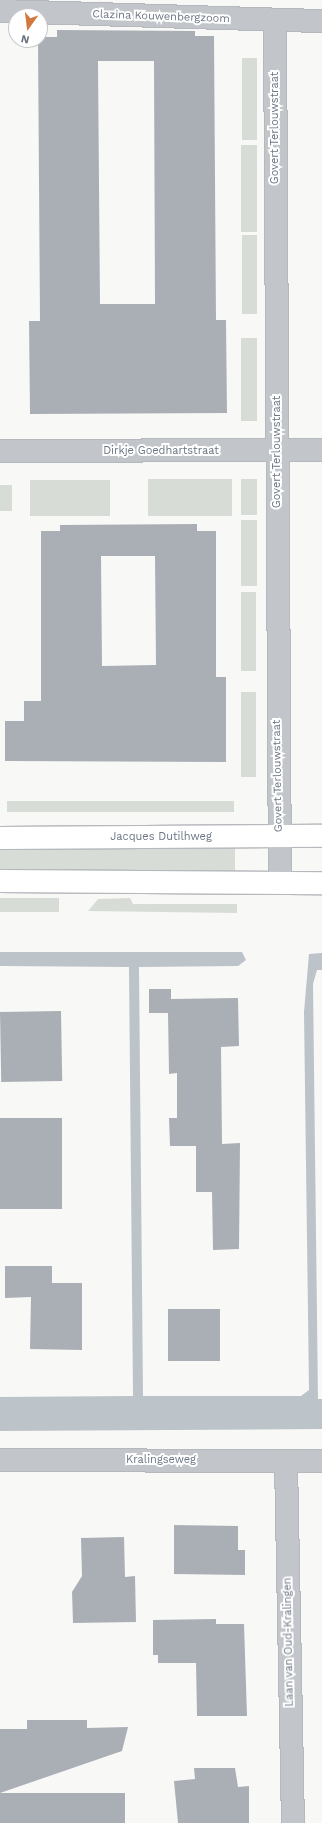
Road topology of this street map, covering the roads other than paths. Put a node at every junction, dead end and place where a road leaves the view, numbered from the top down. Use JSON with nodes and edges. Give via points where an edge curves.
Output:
{"nodes":[{"id":1,"x":0,"y":12,"type":"edge"},
{"id":2,"x":275,"y":21,"type":"junction"},
{"id":3,"x":322,"y":21,"type":"edge"},
{"id":4,"x":278,"y":450,"type":"junction"},
{"id":5,"x":322,"y":450,"type":"edge"},
{"id":6,"x":0,"y":451,"type":"edge"},
{"id":7,"x":279,"y":836,"type":"junction"},
{"id":8,"x":322,"y":836,"type":"edge"},
{"id":9,"x":0,"y":838,"type":"edge"},
{"id":10,"x":0,"y":881,"type":"edge"},
{"id":11,"x":280,"y":883,"type":"junction"},
{"id":12,"x":322,"y":883,"type":"edge"},
{"id":13,"x":0,"y":1460,"type":"edge"},
{"id":14,"x":286,"y":1461,"type":"junction"},
{"id":15,"x":322,"y":1461,"type":"edge"},
{"id":16,"x":293,"y":1823,"type":"edge"}],
"edges":[{"from":1,"to":2,"type":"street","name":"Clazina Kouwenbergzoom"},
{"from":2,"to":3,"type":"street","name":"Clazina Kouwenbergzoom"},
{"from":2,"to":4,"type":"street","name":"Govert Terlouwstraat"},
{"from":4,"to":5,"type":"street","name":"Dirkje Goedhartstraat"},
{"from":4,"to":6,"type":"street","name":"Dirkje Goedhartstraat"},
{"from":4,"to":7,"type":"street","name":"Govert Terlouwstraat"},
{"from":7,"to":8,"type":"main road","name":"Jacques Dutilhweg"},
{"from":7,"to":9,"type":"main road","name":"Jacques Dutilhweg"},
{"from":7,"to":11,"type":"street","name":"Govert Terlouwstraat"},
{"from":10,"to":11,"type":"main road"},
{"from":11,"to":12,"type":"main road"},
{"from":13,"to":14,"type":"street","name":"Kralingseweg"},
{"from":14,"to":15,"type":"street","name":"Kralingseweg"},
{"from":14,"to":16,"type":"street","name":"Laan van Oud-Kralingen"}]}
